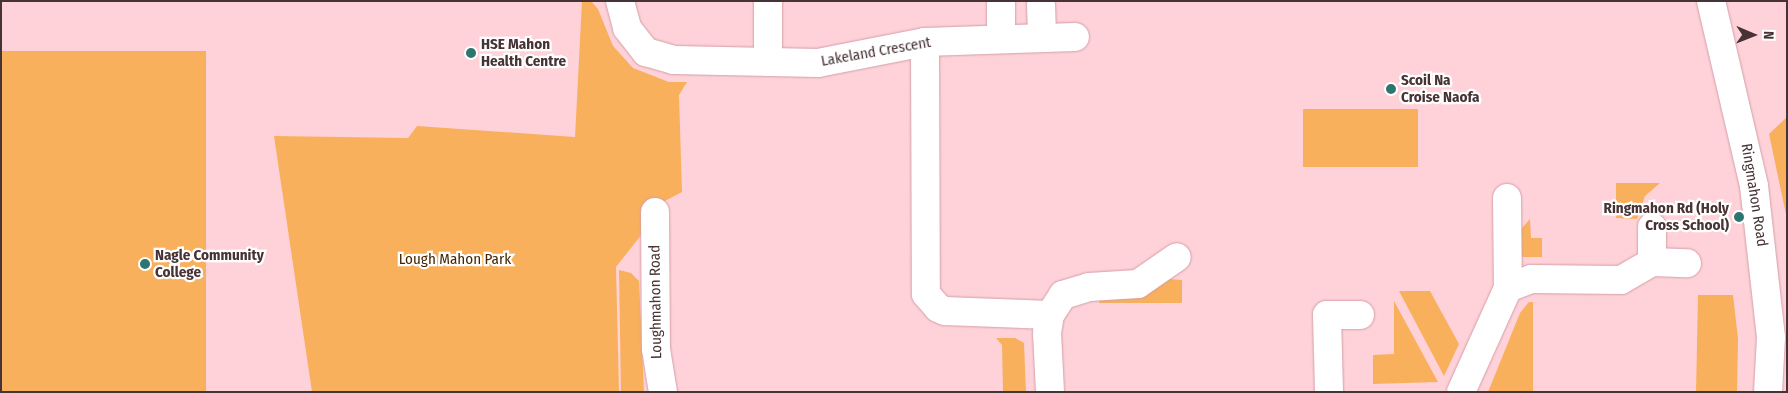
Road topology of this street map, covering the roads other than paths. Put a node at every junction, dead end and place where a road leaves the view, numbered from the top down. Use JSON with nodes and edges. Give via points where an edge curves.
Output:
{"nodes":[{"id":1,"x":620,"y":1,"type":"edge"},
{"id":2,"x":768,"y":1,"type":"edge"},
{"id":3,"x":1001,"y":1,"type":"edge"},
{"id":4,"x":1711,"y":1,"type":"edge"},
{"id":5,"x":1041,"y":5,"type":"dead end"},
{"id":6,"x":1075,"y":37,"type":"dead end"},
{"id":7,"x":1001,"y":38,"type":"junction"},
{"id":8,"x":1042,"y":38,"type":"junction"},
{"id":9,"x":925,"y":42,"type":"junction"},
{"id":10,"x":768,"y":62,"type":"junction"},
{"id":11,"x":1507,"y":198,"type":"dead end"},
{"id":12,"x":655,"y":212,"type":"dead end"},
{"id":13,"x":1652,"y":227,"type":"dead end"},
{"id":14,"x":1177,"y":257,"type":"dead end"},
{"id":15,"x":1652,"y":262,"type":"junction"},
{"id":16,"x":1687,"y":263,"type":"dead end"},
{"id":17,"x":1508,"y":288,"type":"junction"},
{"id":18,"x":1050,"y":315,"type":"junction"},
{"id":19,"x":1360,"y":315,"type":"dead end"},
{"id":20,"x":1779,"y":336,"type":"edge"},
{"id":21,"x":663,"y":392,"type":"edge"},
{"id":22,"x":1050,"y":392,"type":"edge"},
{"id":23,"x":1329,"y":392,"type":"edge"},
{"id":24,"x":1461,"y":392,"type":"edge"},
{"id":25,"x":1768,"y":392,"type":"edge"}],
"edges":[{"from":1,"to":10,"type":"street","name":"Lakeland Crescent","via":[[632,34],[646,52],[659,58]]},
{"from":2,"to":10,"type":"street"},
{"from":3,"to":7,"type":"street"},
{"from":4,"to":20,"type":"street","name":"Ringmahon Road","via":[[1754,186]]},
{"from":5,"to":8,"type":"street"},
{"from":6,"to":8,"type":"street","name":"Lakeland Crescent"},
{"from":7,"to":8,"type":"street","name":"Lakeland Crescent"},
{"from":7,"to":9,"type":"street","name":"Lakeland Crescent"},
{"from":9,"to":10,"type":"street","name":"Lakeland Crescent","via":[[837,61]]},
{"from":9,"to":18,"type":"street","via":[[926,294],[938,308]]},
{"from":11,"to":17,"type":"street"},
{"from":12,"to":21,"type":"street","name":"Loughmahon Road","via":[[656,349]]},
{"from":13,"to":15,"type":"street"},
{"from":14,"to":18,"type":"street","via":[[1138,284],[1097,287],[1062,296]]},
{"from":15,"to":16,"type":"street"},
{"from":15,"to":17,"type":"street","via":[[1621,280],[1531,279]]},
{"from":17,"to":24,"type":"street"},
{"from":18,"to":22,"type":"street","via":[[1047,333]]},
{"from":19,"to":23,"type":"street","via":[[1327,315]]},
{"from":20,"to":25,"type":"street","name":"Ringmahon Road"}]}
